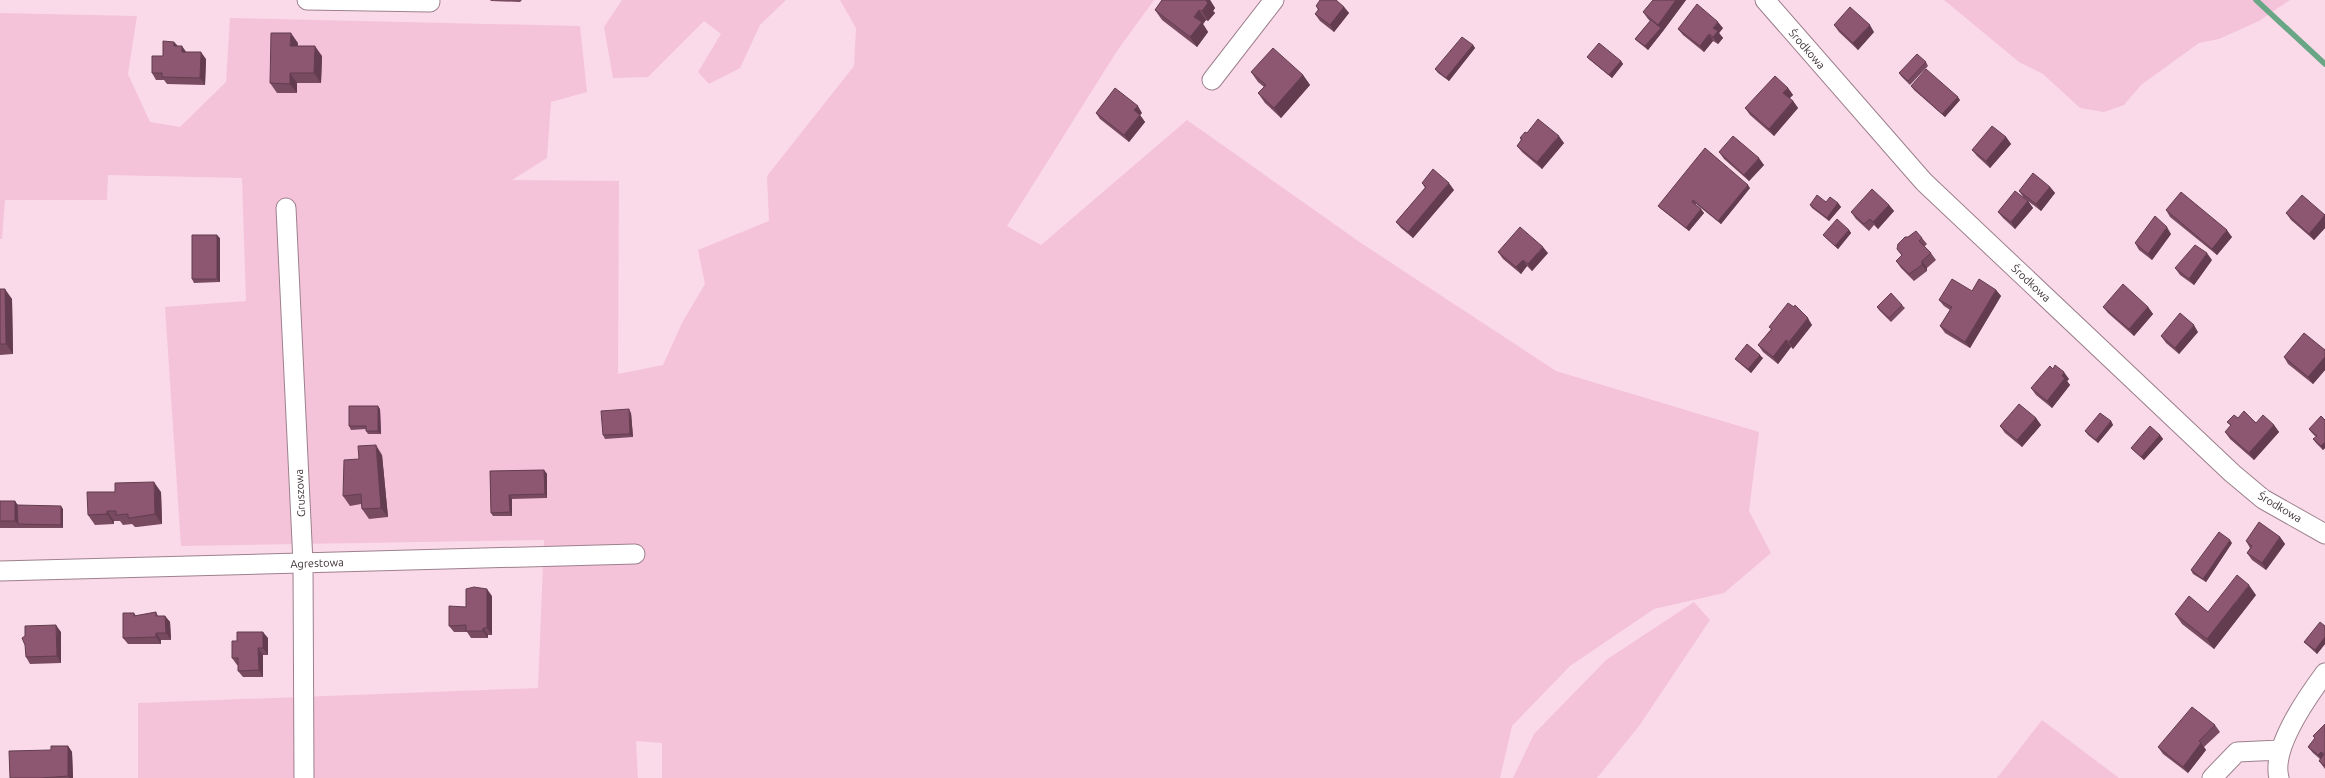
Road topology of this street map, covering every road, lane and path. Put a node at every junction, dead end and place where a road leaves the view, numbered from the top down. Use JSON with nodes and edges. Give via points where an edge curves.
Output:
{"nodes":[{"id":1,"x":307,"y":0,"type":"edge"},
{"id":2,"x":1274,"y":0,"type":"edge"},
{"id":3,"x":1765,"y":0,"type":"edge"},
{"id":4,"x":430,"y":2,"type":"dead end"},
{"id":5,"x":1212,"y":80,"type":"dead end"},
{"id":6,"x":286,"y":208,"type":"dead end"},
{"id":7,"x":2325,"y":534,"type":"edge"},
{"id":8,"x":634,"y":554,"type":"dead end"},
{"id":9,"x":303,"y":563,"type":"junction"},
{"id":10,"x":0,"y":571,"type":"edge"},
{"id":11,"x":2325,"y":673,"type":"edge"},
{"id":12,"x":2280,"y":750,"type":"junction"},
{"id":13,"x":304,"y":778,"type":"edge"},
{"id":14,"x":2212,"y":778,"type":"edge"},
{"id":15,"x":2279,"y":778,"type":"edge"}],
"edges":[{"from":1,"to":4,"type":"street"},
{"from":2,"to":5,"type":"street"},
{"from":3,"to":7,"type":"street","name":"Środkowa","via":[[1924,182],[2232,473],[2263,498]]},
{"from":6,"to":9,"type":"street","name":"Gruszowa"},
{"from":8,"to":9,"type":"street","name":"Agrestowa"},
{"from":9,"to":10,"type":"street","name":"Agrestowa"},
{"from":9,"to":13,"type":"street","name":"Gruszowa"},
{"from":11,"to":12,"type":"street","via":[[2301,706]]},
{"from":12,"to":14,"type":"street","via":[[2237,752]]},
{"from":12,"to":15,"type":"street"}]}
